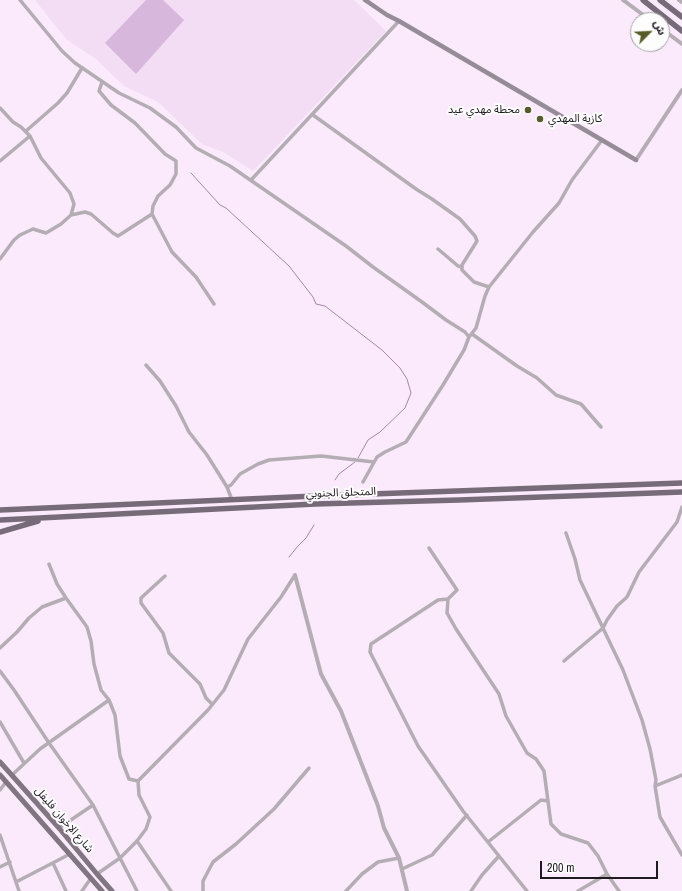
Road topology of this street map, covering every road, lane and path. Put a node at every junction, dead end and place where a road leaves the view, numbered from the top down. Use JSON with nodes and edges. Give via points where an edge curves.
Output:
{"nodes":[{"id":1,"x":20,"y":0,"type":"edge"},
{"id":2,"x":365,"y":0,"type":"edge"},
{"id":3,"x":623,"y":0,"type":"edge"},
{"id":4,"x":643,"y":0,"type":"edge"},
{"id":5,"x":660,"y":0,"type":"edge"},
{"id":6,"x":679,"y":0,"type":"edge"},
{"id":7,"x":682,"y":2,"type":"edge"},
{"id":8,"x":639,"y":12,"type":"edge"},
{"id":9,"x":682,"y":17,"type":"edge"},
{"id":10,"x":399,"y":21,"type":"junction"},
{"id":11,"x":682,"y":31,"type":"edge"},
{"id":12,"x":670,"y":35,"type":"edge"},
{"id":13,"x":682,"y":44,"type":"edge"},
{"id":14,"x":82,"y":68,"type":"junction"},
{"id":15,"x":102,"y":82,"type":"junction"},
{"id":16,"x":682,"y":90,"type":"edge"},
{"id":17,"x":0,"y":108,"type":"edge"},
{"id":18,"x":312,"y":115,"type":"junction"},
{"id":19,"x":26,"y":131,"type":"junction"},
{"id":20,"x":30,"y":136,"type":"junction"},
{"id":21,"x":602,"y":140,"type":"junction"},
{"id":22,"x":636,"y":160,"type":"joint"},
{"id":23,"x":0,"y":161,"type":"edge"},
{"id":24,"x":250,"y":180,"type":"junction"},
{"id":25,"x":152,"y":214,"type":"junction"},
{"id":26,"x":71,"y":215,"type":"junction"},
{"id":27,"x":438,"y":249,"type":"dead end"},
{"id":28,"x":0,"y":258,"type":"edge"},
{"id":29,"x":462,"y":267,"type":"junction"},
{"id":30,"x":489,"y":287,"type":"junction"},
{"id":31,"x":214,"y":304,"type":"dead end"},
{"id":32,"x":470,"y":336,"type":"junction"},
{"id":33,"x":146,"y":364,"type":"dead end"},
{"id":34,"x":601,"y":427,"type":"dead end"},
{"id":35,"x":374,"y":462,"type":"junction"},
{"id":36,"x":364,"y":482,"type":"dead end"},
{"id":37,"x":682,"y":483,"type":"edge"},
{"id":38,"x":227,"y":487,"type":"junction"},
{"id":39,"x":682,"y":492,"type":"edge"},
{"id":40,"x":232,"y":500,"type":"junction"},
{"id":41,"x":682,"y":507,"type":"edge"},
{"id":42,"x":0,"y":510,"type":"edge"},
{"id":43,"x":46,"y":518,"type":"junction"},
{"id":44,"x":0,"y":520,"type":"edge"},
{"id":45,"x":0,"y":532,"type":"edge"},
{"id":46,"x":566,"y":533,"type":"dead end"},
{"id":47,"x":429,"y":548,"type":"dead end"},
{"id":48,"x":50,"y":564,"type":"dead end"},
{"id":49,"x":295,"y":575,"type":"joint"},
{"id":50,"x":165,"y":576,"type":"dead end"},
{"id":51,"x":66,"y":598,"type":"junction"},
{"id":52,"x":448,"y":599,"type":"junction"},
{"id":53,"x":603,"y":628,"type":"junction"},
{"id":54,"x":0,"y":648,"type":"edge"},
{"id":55,"x":564,"y":661,"type":"dead end"},
{"id":56,"x":0,"y":671,"type":"edge"},
{"id":57,"x":109,"y":700,"type":"junction"},
{"id":58,"x":212,"y":704,"type":"junction"},
{"id":59,"x":0,"y":722,"type":"edge"},
{"id":60,"x":48,"y":743,"type":"junction"},
{"id":61,"x":0,"y":762,"type":"edge"},
{"id":62,"x":24,"y":763,"type":"junction"},
{"id":63,"x":309,"y":768,"type":"dead end"},
{"id":64,"x":12,"y":775,"type":"junction"},
{"id":65,"x":682,"y":775,"type":"edge"},
{"id":66,"x":0,"y":776,"type":"edge"},
{"id":67,"x":138,"y":781,"type":"junction"},
{"id":68,"x":6,"y":782,"type":"junction"},
{"id":69,"x":655,"y":786,"type":"junction"},
{"id":70,"x":0,"y":790,"type":"edge"},
{"id":71,"x":548,"y":801,"type":"junction"},
{"id":72,"x":93,"y":805,"type":"junction"},
{"id":73,"x":467,"y":815,"type":"junction"},
{"id":74,"x":59,"y":828,"type":"junction"},
{"id":75,"x":0,"y":835,"type":"edge"},
{"id":76,"x":137,"y":841,"type":"junction"},
{"id":77,"x":488,"y":842,"type":"junction"},
{"id":78,"x":70,"y":854,"type":"junction"},
{"id":79,"x":682,"y":855,"type":"edge"},
{"id":80,"x":499,"y":856,"type":"junction"},
{"id":81,"x":120,"y":858,"type":"junction"},
{"id":82,"x":399,"y":858,"type":"junction"},
{"id":83,"x":10,"y":862,"type":"junction"},
{"id":84,"x":53,"y":863,"type":"junction"},
{"id":85,"x":0,"y":867,"type":"edge"},
{"id":86,"x":402,"y":869,"type":"junction"},
{"id":87,"x":97,"y":874,"type":"junction"},
{"id":88,"x":607,"y":874,"type":"junction"},
{"id":89,"x":91,"y":878,"type":"junction"},
{"id":90,"x":16,"y":882,"type":"junction"},
{"id":91,"x":19,"y":891,"type":"edge"},
{"id":92,"x":66,"y":891,"type":"edge"},
{"id":93,"x":82,"y":891,"type":"edge"},
{"id":94,"x":102,"y":891,"type":"edge"},
{"id":95,"x":112,"y":891,"type":"edge"},
{"id":96,"x":137,"y":891,"type":"edge"},
{"id":97,"x":172,"y":891,"type":"edge"},
{"id":98,"x":203,"y":891,"type":"edge"},
{"id":99,"x":346,"y":891,"type":"edge"},
{"id":100,"x":407,"y":891,"type":"edge"},
{"id":101,"x":471,"y":891,"type":"edge"},
{"id":102,"x":527,"y":891,"type":"edge"},
{"id":103,"x":578,"y":891,"type":"edge"},
{"id":104,"x":619,"y":891,"type":"edge"}],
"edges":[{"from":1,"to":14,"type":"street","via":[[62,50]]},
{"from":2,"to":10,"type":"main road"},
{"from":3,"to":8,"type":"street"},
{"from":4,"to":11,"type":"highway"},
{"from":5,"to":9,"type":"highway"},
{"from":6,"to":7,"type":"street"},
{"from":10,"to":18,"type":"street"},
{"from":10,"to":21,"type":"main road"},
{"from":12,"to":13,"type":"street"},
{"from":14,"to":15,"type":"street"},
{"from":14,"to":19,"type":"street","via":[[67,93]]},
{"from":15,"to":24,"type":"street","via":[[150,108],[176,127],[196,148]]},
{"from":15,"to":25,"type":"street","via":[[99,91],[111,105],[135,123],[165,154],[176,161],[176,174],[170,185],[158,196]]},
{"from":16,"to":22,"type":"street"},
{"from":17,"to":19,"type":"street"},
{"from":18,"to":24,"type":"street"},
{"from":18,"to":29,"type":"street","via":[[466,226],[477,241]]},
{"from":19,"to":20,"type":"street"},
{"from":20,"to":23,"type":"street"},
{"from":20,"to":26,"type":"street","via":[[41,158],[70,193],[74,204]]},
{"from":21,"to":22,"type":"main road"},
{"from":21,"to":30,"type":"street","via":[[572,180],[559,203]]},
{"from":24,"to":32,"type":"street"},
{"from":25,"to":26,"type":"street","via":[[118,236],[91,214],[85,212]]},
{"from":25,"to":31,"type":"street","via":[[172,252],[196,277]]},
{"from":26,"to":28,"type":"street","via":[[46,233],[33,229],[22,234]]},
{"from":27,"to":29,"type":"street"},
{"from":29,"to":30,"type":"street","via":[[464,273],[474,282]]},
{"from":30,"to":32,"type":"street","via":[[476,328]]},
{"from":32,"to":34,"type":"street","via":[[537,378],[556,395],[581,404]]},
{"from":32,"to":35,"type":"street","via":[[443,385],[406,442],[380,454]]},
{"from":33,"to":38,"type":"street","via":[[160,380],[189,432]]},
{"from":35,"to":36,"type":"street"},
{"from":35,"to":38,"type":"street","via":[[321,456],[269,460],[240,474]]},
{"from":37,"to":40,"type":"highway","name":"المتحلق الجنوبي"},
{"from":38,"to":40,"type":"street"},
{"from":39,"to":43,"type":"highway","name":"المتحلق الجنوبي","via":[[295,505]]},
{"from":40,"to":42,"type":"highway","name":"المتحلق الجنوبي"},
{"from":41,"to":53,"type":"street","via":[[677,522],[646,562],[627,597]]},
{"from":43,"to":44,"type":"highway","name":"المتحلق الجنوبي"},
{"from":43,"to":45,"type":"highway"},
{"from":46,"to":53,"type":"street","via":[[580,580]]},
{"from":47,"to":52,"type":"street","via":[[457,590]]},
{"from":48,"to":51,"type":"street"},
{"from":49,"to":58,"type":"street","via":[[248,639],[224,690]]},
{"from":49,"to":82,"type":"street","via":[[322,674],[341,711],[384,828]]},
{"from":50,"to":58,"type":"street","via":[[141,598],[141,603],[163,633],[170,653],[200,684],[206,698]]},
{"from":51,"to":54,"type":"street","via":[[42,607]]},
{"from":51,"to":57,"type":"street","via":[[87,627],[101,690]]},
{"from":52,"to":71,"type":"street","via":[[447,613],[499,694],[506,716],[528,753],[544,771]]},
{"from":52,"to":73,"type":"street","via":[[438,600],[371,644],[370,652],[418,746]]},
{"from":53,"to":55,"type":"street"},
{"from":53,"to":69,"type":"street","via":[[623,670],[642,720],[650,749]]},
{"from":56,"to":60,"type":"street"},
{"from":57,"to":60,"type":"street"},
{"from":57,"to":67,"type":"street","via":[[115,715],[120,756],[129,779]]},
{"from":58,"to":67,"type":"street"},
{"from":59,"to":62,"type":"street"},
{"from":60,"to":62,"type":"street"},
{"from":60,"to":72,"type":"street"},
{"from":61,"to":64,"type":"main road","name":"شارع الإخوان فليفل"},
{"from":62,"to":64,"type":"street"},
{"from":63,"to":98,"type":"street","via":[[274,809],[213,862],[203,881]]},
{"from":64,"to":74,"type":"main road","name":"شارع الإخوان فليفل"},
{"from":65,"to":69,"type":"street"},
{"from":66,"to":68,"type":"main road","name":"شارع الإخوان فليفل"},
{"from":67,"to":76,"type":"street","via":[[139,795],[150,817],[146,829]]},
{"from":68,"to":70,"type":"street"},
{"from":68,"to":78,"type":"main road","name":"شارع الإخوان فليفل"},
{"from":69,"to":79,"type":"street","via":[[660,817]]},
{"from":71,"to":77,"type":"street","via":[[541,800]]},
{"from":71,"to":88,"type":"street","via":[[551,824],[561,834],[588,843]]},
{"from":72,"to":74,"type":"street"},
{"from":72,"to":81,"type":"street"},
{"from":73,"to":77,"type":"street"},
{"from":73,"to":86,"type":"street","via":[[432,856]]},
{"from":74,"to":87,"type":"main road","name":"شارع الإخوان فليفل"},
{"from":75,"to":83,"type":"street"},
{"from":76,"to":81,"type":"street"},
{"from":76,"to":97,"type":"street"},
{"from":77,"to":80,"type":"street"},
{"from":78,"to":84,"type":"street"},
{"from":78,"to":89,"type":"main road","name":"شارع الإخوان فليفل"},
{"from":80,"to":101,"type":"street"},
{"from":80,"to":102,"type":"street"},
{"from":81,"to":87,"type":"street"},
{"from":81,"to":96,"type":"street"},
{"from":82,"to":86,"type":"street"},
{"from":82,"to":99,"type":"street","via":[[378,862]]},
{"from":83,"to":85,"type":"street"},
{"from":83,"to":90,"type":"street"},
{"from":84,"to":90,"type":"street"},
{"from":84,"to":92,"type":"street"},
{"from":86,"to":100,"type":"street"},
{"from":87,"to":95,"type":"main road","name":"شارع الإخوان فليفل"},
{"from":88,"to":103,"type":"street"},
{"from":88,"to":104,"type":"street"},
{"from":89,"to":93,"type":"street"},
{"from":89,"to":94,"type":"main road","name":"شارع الإخوان فليفل"},
{"from":90,"to":91,"type":"street"}]}
